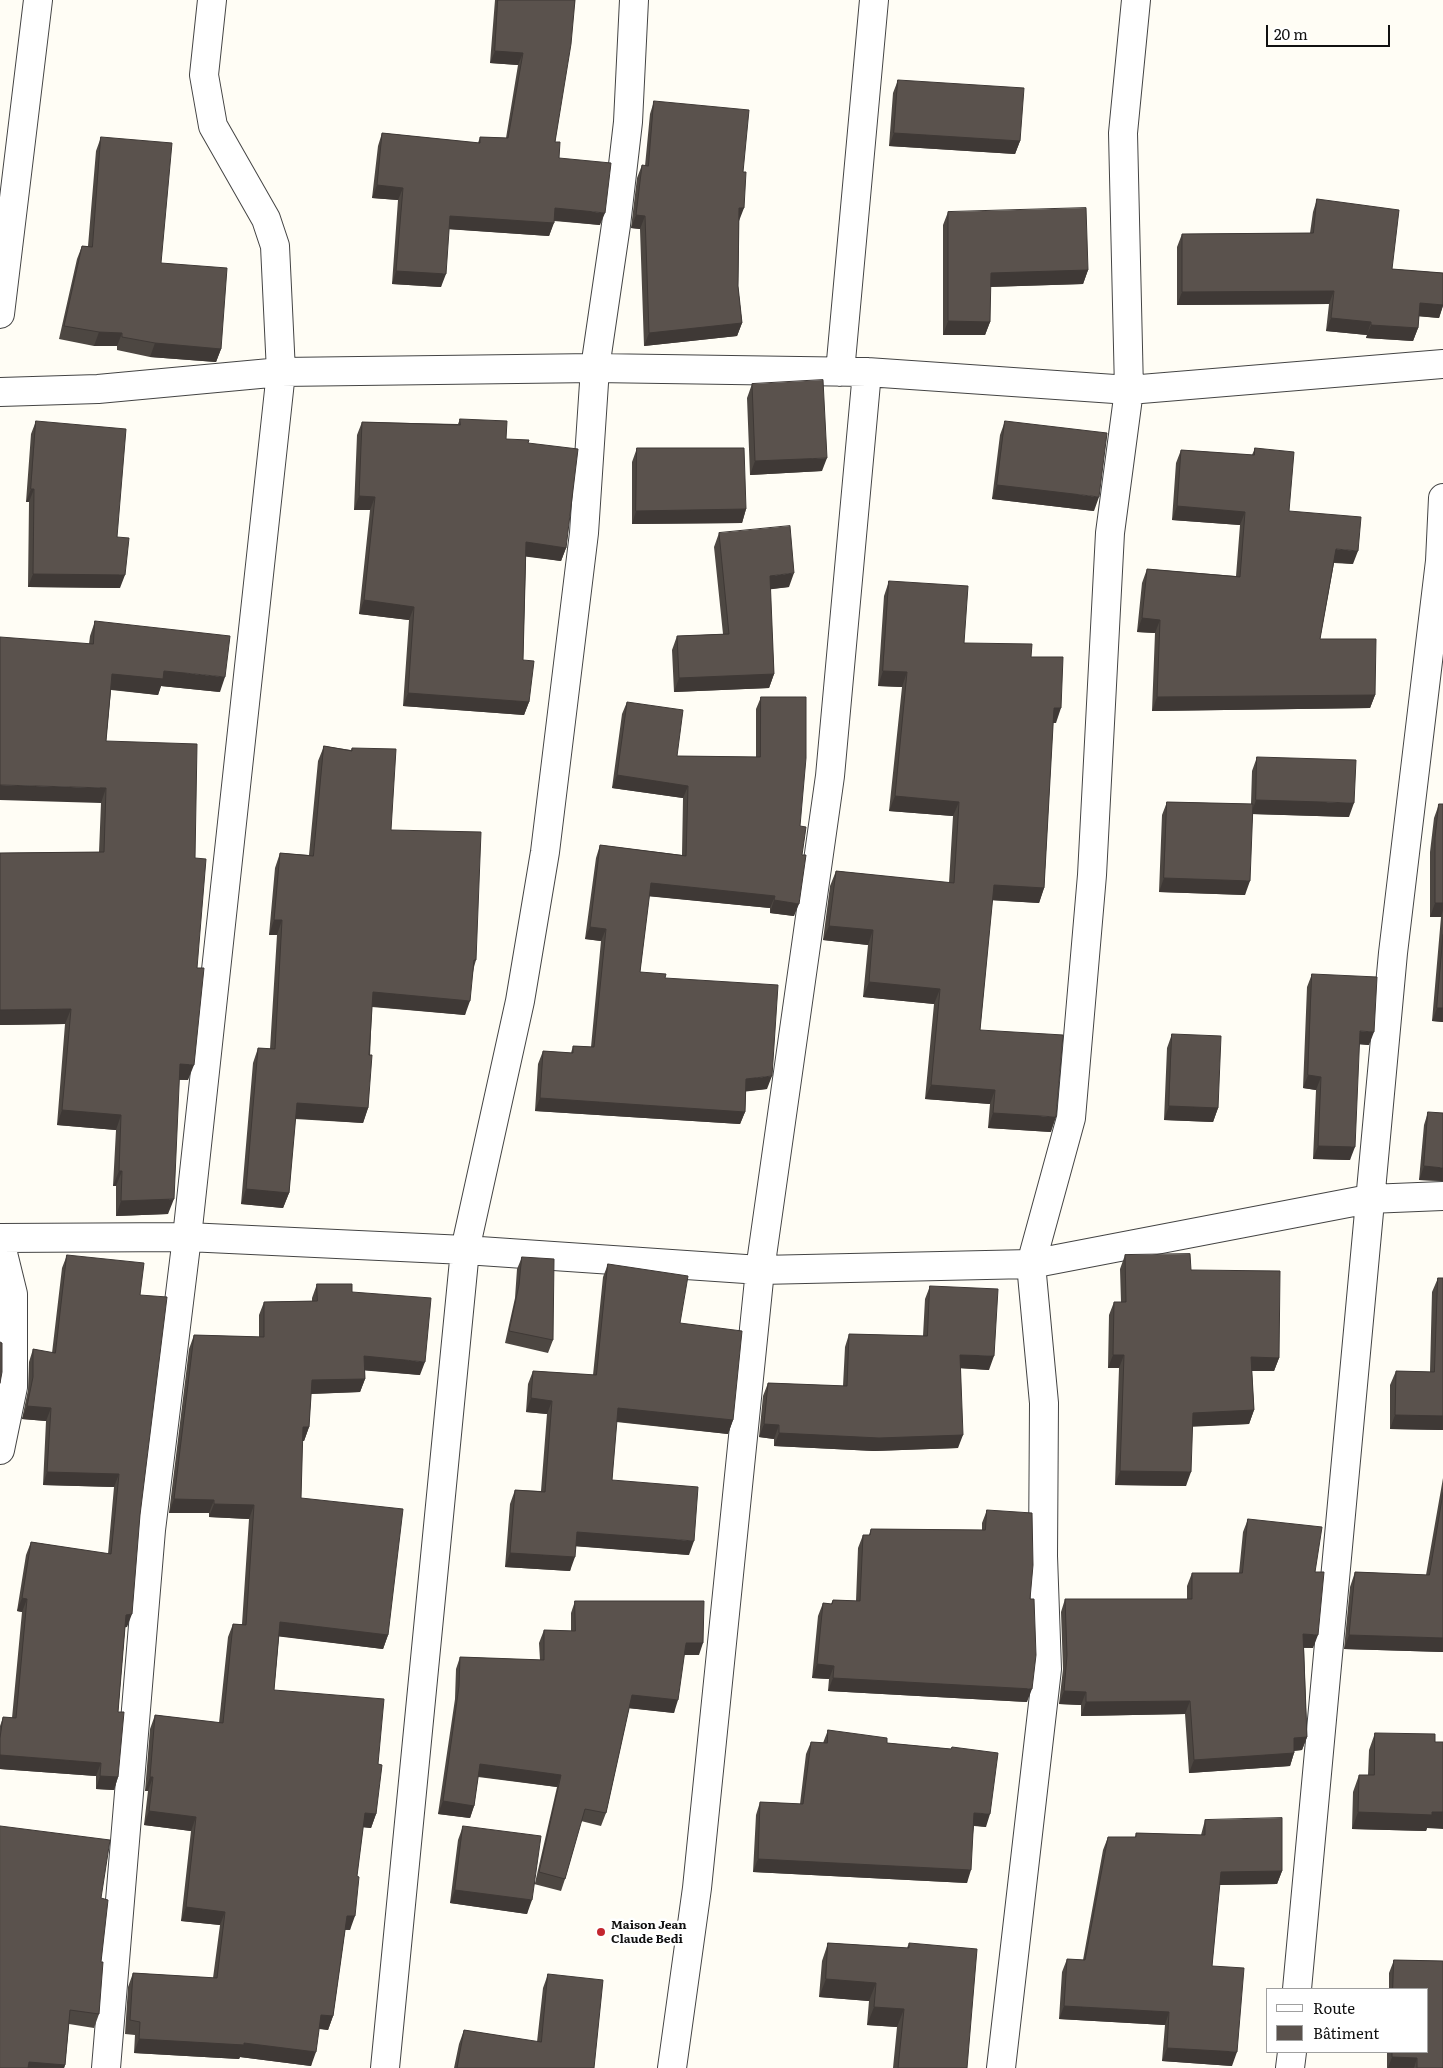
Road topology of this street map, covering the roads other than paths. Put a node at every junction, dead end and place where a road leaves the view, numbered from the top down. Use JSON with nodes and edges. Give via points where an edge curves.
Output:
{"nodes":[{"id":1,"x":38,"y":0,"type":"edge"},
{"id":2,"x":212,"y":0,"type":"edge"},
{"id":3,"x":634,"y":0,"type":"edge"},
{"id":4,"x":874,"y":0,"type":"edge"},
{"id":5,"x":1136,"y":0,"type":"edge"},
{"id":6,"x":0,"y":314,"type":"edge"},
{"id":7,"x":1443,"y":364,"type":"edge"},
{"id":8,"x":595,"y":368,"type":"junction"},
{"id":9,"x":281,"y":372,"type":"junction"},
{"id":10,"x":840,"y":372,"type":"junction"},
{"id":11,"x":867,"y":372,"type":"junction"},
{"id":12,"x":1129,"y":390,"type":"junction"},
{"id":13,"x":0,"y":392,"type":"edge"},
{"id":14,"x":1443,"y":498,"type":"edge"},
{"id":15,"x":1443,"y":1196,"type":"edge"},
{"id":16,"x":1370,"y":1199,"type":"junction"},
{"id":17,"x":187,"y":1237,"type":"junction"},
{"id":18,"x":0,"y":1240,"type":"edge"},
{"id":19,"x":465,"y":1250,"type":"junction"},
{"id":20,"x":1031,"y":1264,"type":"junction"},
{"id":21,"x":760,"y":1270,"type":"junction"},
{"id":22,"x":0,"y":1450,"type":"edge"},
{"id":23,"x":1297,"y":1988,"type":"edge"},
{"id":24,"x":1292,"y":2053,"type":"edge"},
{"id":25,"x":106,"y":2068,"type":"edge"},
{"id":26,"x":385,"y":2068,"type":"edge"},
{"id":27,"x":672,"y":2068,"type":"edge"},
{"id":28,"x":1001,"y":2068,"type":"edge"},
{"id":29,"x":1290,"y":2068,"type":"edge"}],
"edges":[{"from":1,"to":6,"type":"street"},
{"from":2,"to":9,"type":"street","via":[[204,75],[213,126],[266,219],[275,246]]},
{"from":3,"to":8,"type":"street","via":[[627,131]]},
{"from":4,"to":10,"type":"street"},
{"from":5,"to":12,"type":"street","via":[[1123,133]]},
{"from":7,"to":12,"type":"street"},
{"from":8,"to":9,"type":"street"},
{"from":8,"to":10,"type":"street"},
{"from":8,"to":19,"type":"street","via":[[584,533],[545,852],[520,1001]]},
{"from":9,"to":13,"type":"street","via":[[98,389]]},
{"from":9,"to":17,"type":"street"},
{"from":10,"to":11,"type":"street"},
{"from":11,"to":12,"type":"street"},
{"from":11,"to":21,"type":"street","via":[[830,776]]},
{"from":12,"to":20,"type":"street","via":[[1110,533],[1092,875],[1071,1118]]},
{"from":14,"to":16,"type":"street","via":[[1440,561],[1394,953]]},
{"from":15,"to":16,"type":"street"},
{"from":16,"to":20,"type":"street"},
{"from":16,"to":23,"type":"street"},
{"from":17,"to":18,"type":"street"},
{"from":17,"to":19,"type":"street"},
{"from":17,"to":25,"type":"street","via":[[151,1530]]},
{"from":18,"to":22,"type":"street","via":[[13,1294],[13,1387]]},
{"from":19,"to":21,"type":"street"},
{"from":19,"to":26,"type":"street"},
{"from":20,"to":21,"type":"street"},
{"from":20,"to":28,"type":"street","via":[[1044,1404],[1043,1556],[1047,1669]]},
{"from":21,"to":27,"type":"street","via":[[697,1888]]},
{"from":24,"to":29,"type":"street"}]}
